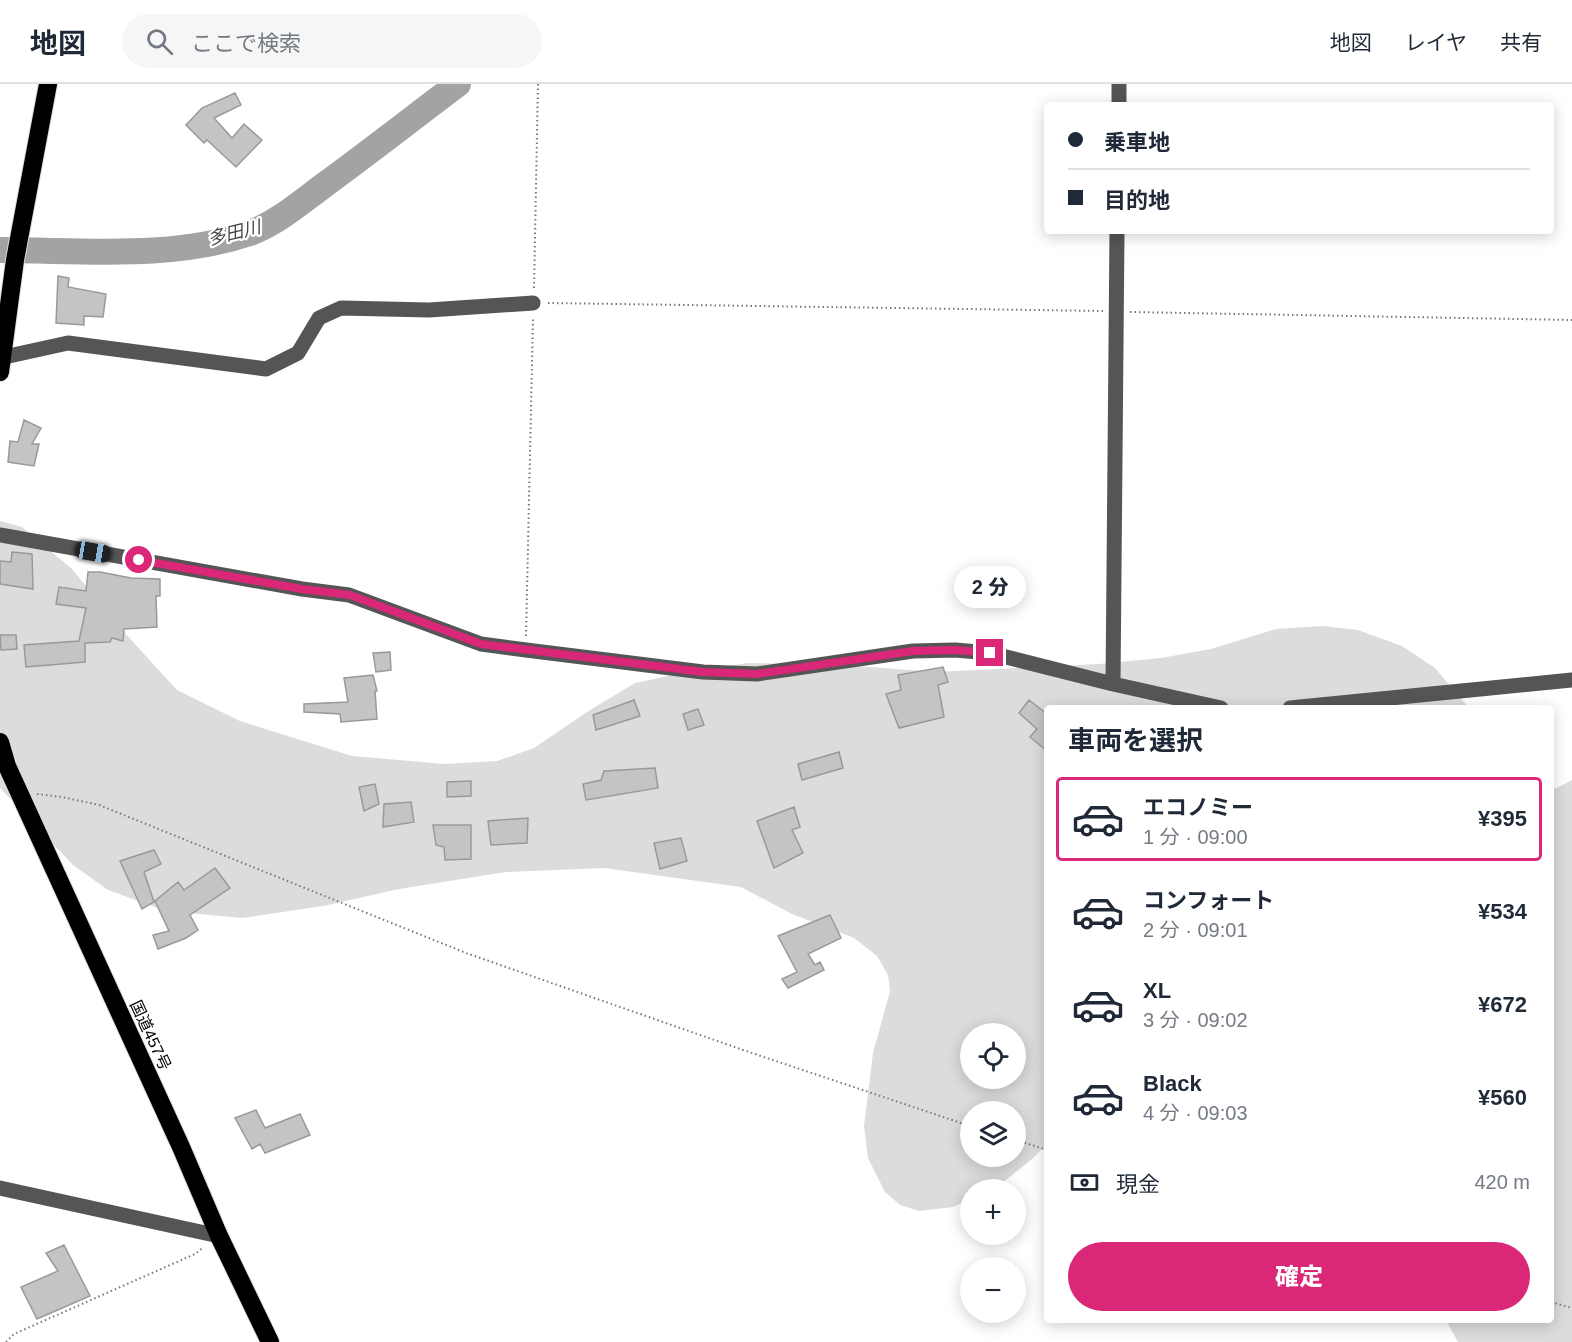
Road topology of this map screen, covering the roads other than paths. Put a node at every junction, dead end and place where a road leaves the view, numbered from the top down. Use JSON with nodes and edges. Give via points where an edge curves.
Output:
{"nodes":[{"id":1,"x":48,"y":84,"type":"edge"},
{"id":2,"x":1119,"y":84,"type":"edge"},
{"id":3,"x":1119,"y":102,"type":"edge"},
{"id":4,"x":1117,"y":234,"type":"edge"},
{"id":5,"x":533,"y":303,"type":"road end"},
{"id":6,"x":1,"y":363,"type":"edge"},
{"id":7,"x":0,"y":535,"type":"edge"},
{"id":8,"x":1572,"y":680,"type":"edge"},
{"id":9,"x":1113,"y":684,"type":"junction"},
{"id":10,"x":1208,"y":705,"type":"edge"},
{"id":11,"x":1320,"y":705,"type":"edge"},
{"id":12,"x":0,"y":742,"type":"edge"},
{"id":13,"x":0,"y":1188,"type":"edge"},
{"id":14,"x":219,"y":1236,"type":"junction"},
{"id":15,"x":270,"y":1342,"type":"edge"}],
"edges":[{"from":1,"to":6,"type":"highway","via":[[15,260]]},
{"from":2,"to":3,"type":"street"},
{"from":4,"to":9,"type":"street"},
{"from":5,"to":6,"type":"street","via":[[429,310],[341,308],[319,318],[298,353],[266,369],[68,343]]},
{"from":7,"to":9,"type":"street","via":[[350,595],[481,644],[703,672],[757,674],[913,651],[955,650],[990,653]]},
{"from":8,"to":11,"type":"street"},
{"from":9,"to":10,"type":"street"},
{"from":12,"to":14,"type":"highway","name":"国道457号","via":[[7,766]]},
{"from":13,"to":14,"type":"street"},
{"from":14,"to":15,"type":"highway","name":"国道457号"}]}
